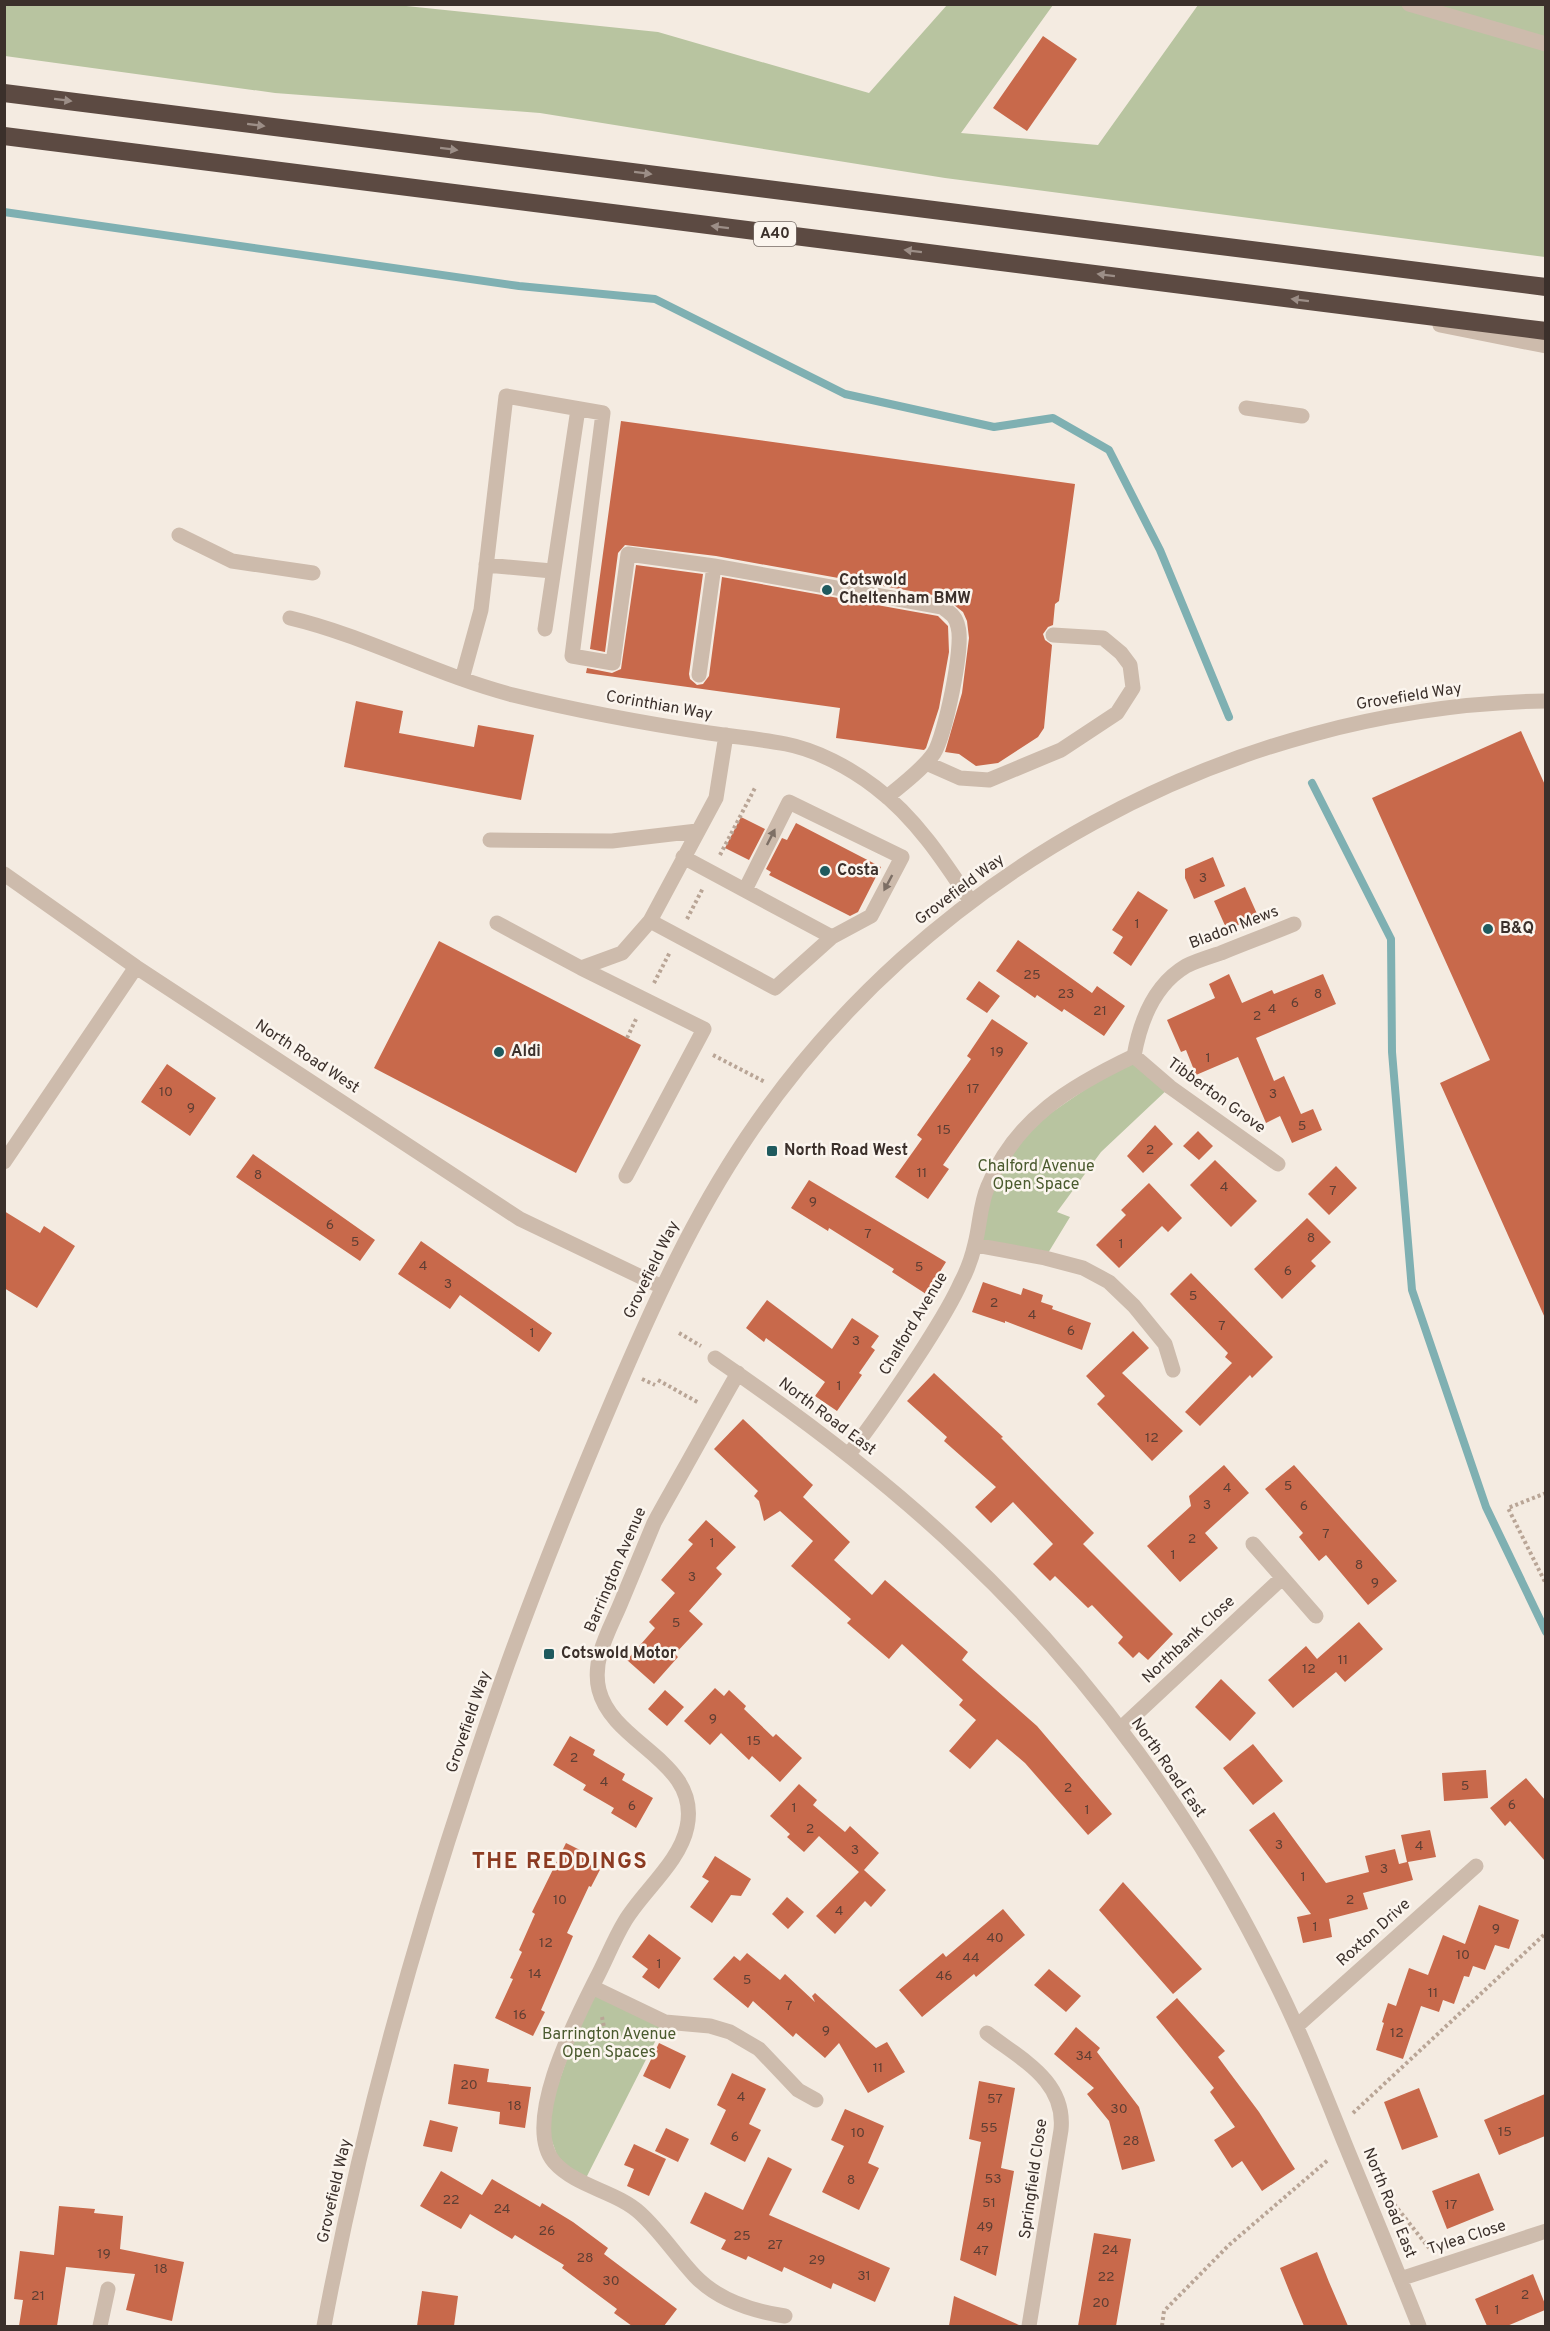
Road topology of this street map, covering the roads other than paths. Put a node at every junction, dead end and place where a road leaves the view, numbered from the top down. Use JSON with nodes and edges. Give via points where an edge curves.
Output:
{"nodes":[{"id":1,"x":1409,"y":4,"type":"edge"},
{"id":2,"x":1545,"y":44,"type":"edge"},
{"id":3,"x":4,"y":93,"type":"edge"},
{"id":4,"x":4,"y":136,"type":"edge"},
{"id":5,"x":1545,"y":287,"type":"edge"},
{"id":6,"x":1328,"y":303,"type":"junction"},
{"id":7,"x":1545,"y":331,"type":"edge"},
{"id":8,"x":1545,"y":346,"type":"edge"},
{"id":9,"x":1246,"y":408,"type":"dead end"},
{"id":10,"x":578,"y":409,"type":"junction"},
{"id":11,"x":1302,"y":416,"type":"dead end"},
{"id":12,"x":179,"y":535,"type":"dead end"},
{"id":13,"x":486,"y":565,"type":"junction"},
{"id":14,"x":714,"y":566,"type":"junction"},
{"id":15,"x":552,"y":571,"type":"junction"},
{"id":16,"x":313,"y":573,"type":"dead end"},
{"id":17,"x":290,"y":618,"type":"dead end"},
{"id":18,"x":545,"y":629,"type":"dead end"},
{"id":19,"x":1053,"y":635,"type":"dead end"},
{"id":20,"x":699,"y":675,"type":"dead end"},
{"id":21,"x":462,"y":679,"type":"junction"},
{"id":22,"x":1545,"y":701,"type":"edge"},
{"id":23,"x":726,"y":735,"type":"junction"},
{"id":24,"x":927,"y":763,"type":"junction"},
{"id":25,"x":887,"y":797,"type":"junction"},
{"id":26,"x":697,"y":831,"type":"junction"},
{"id":27,"x":490,"y":840,"type":"dead end"},
{"id":28,"x":683,"y":857,"type":"junction"},
{"id":29,"x":4,"y":874,"type":"edge"},
{"id":30,"x":745,"y":890,"type":"junction"},
{"id":31,"x":971,"y":902,"type":"junction"},
{"id":32,"x":650,"y":921,"type":"junction"},
{"id":33,"x":497,"y":923,"type":"dead end"},
{"id":34,"x":1294,"y":924,"type":"dead end"},
{"id":35,"x":832,"y":937,"type":"junction"},
{"id":36,"x":136,"y":967,"type":"junction"},
{"id":37,"x":581,"y":968,"type":"junction"},
{"id":38,"x":1134,"y":1056,"type":"junction"},
{"id":39,"x":4,"y":1162,"type":"edge"},
{"id":40,"x":1278,"y":1164,"type":"dead end"},
{"id":41,"x":626,"y":1176,"type":"dead end"},
{"id":42,"x":975,"y":1245,"type":"junction"},
{"id":43,"x":662,"y":1287,"type":"junction"},
{"id":44,"x":715,"y":1358,"type":"dead end"},
{"id":45,"x":1173,"y":1370,"type":"dead end"},
{"id":46,"x":738,"y":1373,"type":"junction"},
{"id":47,"x":849,"y":1454,"type":"junction"},
{"id":48,"x":1252,"y":1544,"type":"dead end"},
{"id":49,"x":1282,"y":1578,"type":"junction"},
{"id":50,"x":1316,"y":1616,"type":"dead end"},
{"id":51,"x":1120,"y":1729,"type":"junction"},
{"id":52,"x":1476,"y":1866,"type":"dead end"},
{"id":53,"x":592,"y":1987,"type":"junction"},
{"id":54,"x":1297,"y":2026,"type":"junction"},
{"id":55,"x":987,"y":2033,"type":"dead end"},
{"id":56,"x":816,"y":2100,"type":"dead end"},
{"id":57,"x":1545,"y":2231,"type":"edge"},
{"id":58,"x":1400,"y":2278,"type":"junction"},
{"id":59,"x":108,"y":2289,"type":"dead end"},
{"id":60,"x":785,"y":2316,"type":"dead end"},
{"id":61,"x":100,"y":2326,"type":"edge"},
{"id":62,"x":324,"y":2326,"type":"edge"},
{"id":63,"x":1029,"y":2326,"type":"edge"},
{"id":64,"x":1419,"y":2326,"type":"edge"}],
"edges":[{"from":1,"to":2,"type":"street"},
{"from":3,"to":5,"type":"highway","one_way":true},
{"from":6,"to":4,"type":"highway","number":"A40","one_way":true},
{"from":6,"to":7,"type":"highway","number":"A40"},
{"from":6,"to":8,"type":"street"},
{"from":9,"to":11,"type":"street"},
{"from":10,"to":13,"type":"street","via":[[506,396]]},
{"from":10,"to":14,"type":"street","via":[[603,413],[572,656],[613,663],[628,554]]},
{"from":10,"to":15,"type":"street"},
{"from":12,"to":16,"type":"street","via":[[232,561]]},
{"from":13,"to":15,"type":"street"},
{"from":13,"to":21,"type":"street","via":[[481,610]]},
{"from":14,"to":20,"type":"street"},
{"from":14,"to":24,"type":"street","via":[[942,607],[954,615],[959,644],[945,725]]},
{"from":15,"to":18,"type":"street"},
{"from":17,"to":21,"type":"street","name":"Corinthian Way","via":[[322,626]]},
{"from":19,"to":24,"type":"street","via":[[1103,638],[1121,653],[1130,665],[1133,688],[1117,713],[1061,750],[989,780],[960,778]]},
{"from":21,"to":23,"type":"street","name":"Corinthian Way","via":[[558,706]]},
{"from":22,"to":31,"type":"street","name":"Grovefield Way","via":[[1454,706],[1391,716],[1258,750],[1151,792],[1095,821],[1040,853]]},
{"from":23,"to":25,"type":"street","name":"Corinthian Way","via":[[789,744],[819,755]]},
{"from":23,"to":26,"type":"street","via":[[716,798]]},
{"from":24,"to":25,"type":"street"},
{"from":25,"to":31,"type":"street","name":"Corinthian Way","via":[[918,828]]},
{"from":26,"to":27,"type":"street","via":[[612,841]]},
{"from":26,"to":28,"type":"street"},
{"from":28,"to":30,"type":"street"},
{"from":28,"to":32,"type":"street"},
{"from":29,"to":36,"type":"street","name":"North Road West"},
{"from":30,"to":35,"type":"street"},
{"from":30,"to":35,"type":"street","one_way":true,"via":[[789,802],[902,857],[871,916]]},
{"from":31,"to":43,"type":"street","name":"Grovefield Way","via":[[885,975],[794,1073],[747,1136]]},
{"from":32,"to":35,"type":"street","via":[[775,988]]},
{"from":32,"to":37,"type":"street","via":[[622,953]]},
{"from":33,"to":37,"type":"street"},
{"from":34,"to":38,"type":"street","name":"Bladon Mews","via":[[1186,967],[1169,981],[1144,1017]]},
{"from":36,"to":39,"type":"street"},
{"from":36,"to":43,"type":"street","name":"North Road West","via":[[520,1219]]},
{"from":37,"to":41,"type":"street","via":[[704,1029]]},
{"from":38,"to":40,"type":"street","name":"Tibberton Grove","via":[[1170,1087]]},
{"from":38,"to":42,"type":"street","name":"Chalford Avenue","via":[[1061,1095],[1023,1131],[1004,1155],[987,1188]]},
{"from":42,"to":45,"type":"street","via":[[1045,1257],[1083,1268],[1109,1282],[1165,1344]]},
{"from":42,"to":47,"type":"street","name":"Chalford Avenue","via":[[961,1283],[938,1325]]},
{"from":43,"to":62,"type":"street","name":"Grovefield Way","via":[[559,1527],[472,1766],[422,1925],[377,2094]]},
{"from":44,"to":46,"type":"street","name":"North Road East"},
{"from":46,"to":47,"type":"street","name":"North Road East"},
{"from":46,"to":53,"type":"street","name":"Barrington Avenue","via":[[655,1521],[598,1657],[598,1686],[608,1711],[680,1781],[689,1811],[679,1848],[626,1919]]},
{"from":47,"to":51,"type":"street","name":"North Road East","via":[[997,1587]]},
{"from":48,"to":49,"type":"street"},
{"from":49,"to":50,"type":"street"},
{"from":49,"to":51,"type":"street","name":"Northbank Close"},
{"from":51,"to":54,"type":"street","name":"North Road East","via":[[1215,1871]]},
{"from":52,"to":54,"type":"street","name":"Roxton Drive"},
{"from":53,"to":56,"type":"street","via":[[665,2022],[730,2032],[759,2049],[798,2090]]},
{"from":53,"to":60,"type":"street","name":"Barrington Avenue","via":[[566,2038],[552,2080],[545,2122],[549,2154],[562,2169],[638,2211],[711,2289],[748,2308]]},
{"from":54,"to":58,"type":"street","name":"North Road East"},
{"from":55,"to":63,"type":"street","name":"Springfield Close","via":[[1045,2078],[1056,2093],[1062,2117]]},
{"from":57,"to":58,"type":"street","name":"Tylea Close"},
{"from":58,"to":64,"type":"street","name":"North Road East"},
{"from":59,"to":61,"type":"street"}]}
